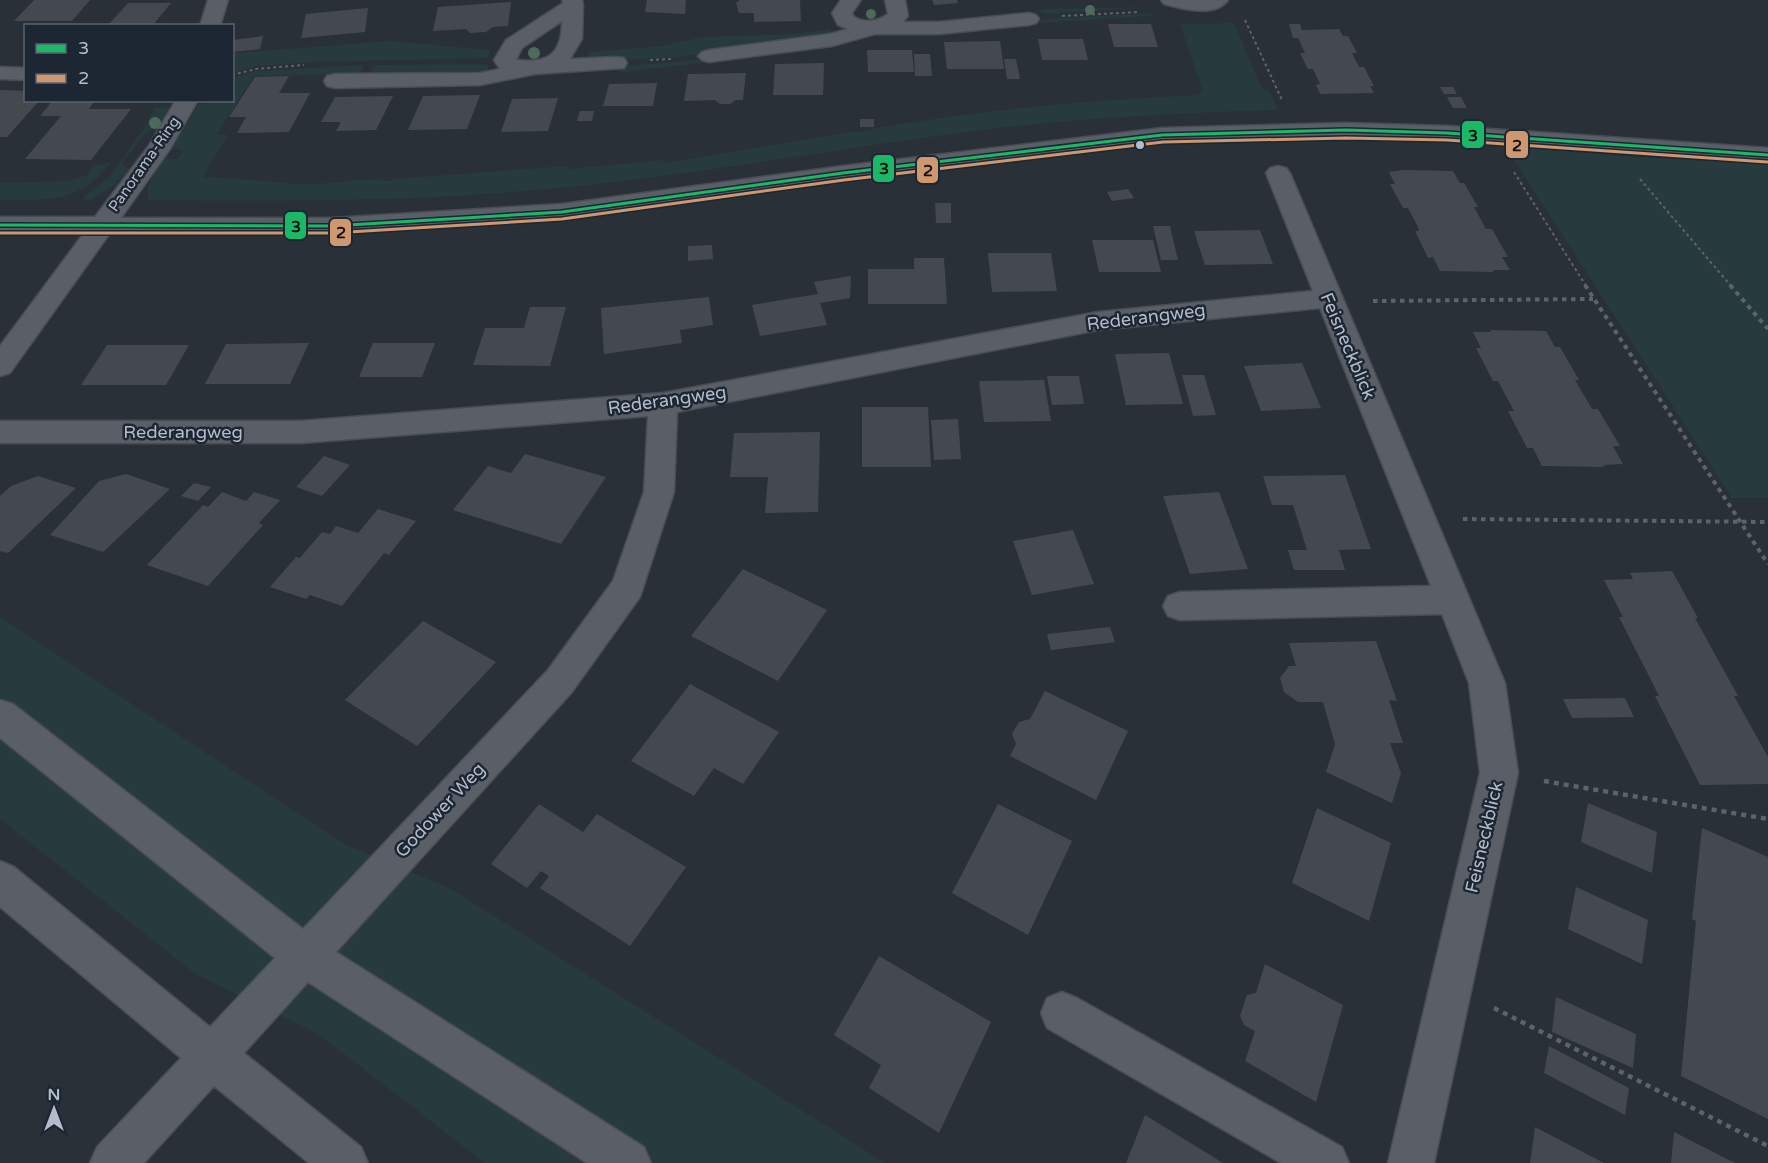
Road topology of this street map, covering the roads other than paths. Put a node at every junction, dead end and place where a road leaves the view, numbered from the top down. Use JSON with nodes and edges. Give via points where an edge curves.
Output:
{"nodes":[{"id":1,"x":218,"y":0,"type":"edge"},
{"id":2,"x":851,"y":0,"type":"edge"},
{"id":3,"x":895,"y":0,"type":"edge"},
{"id":4,"x":1218,"y":0,"type":"edge"},
{"id":5,"x":573,"y":2,"type":"edge"},
{"id":6,"x":1162,"y":6,"type":"edge"},
{"id":7,"x":1029,"y":19,"type":"dead end"},
{"id":8,"x":211,"y":24,"type":"edge"},
{"id":9,"x":874,"y":28,"type":"junction"},
{"id":10,"x":709,"y":56,"type":"road end"},
{"id":11,"x":616,"y":63,"type":"road end"},
{"id":12,"x":535,"y":68,"type":"junction"},
{"id":13,"x":0,"y":73,"type":"edge"},
{"id":14,"x":24,"y":74,"type":"edge"},
{"id":15,"x":335,"y":81,"type":"dead end"},
{"id":16,"x":186,"y":102,"type":"edge"},
{"id":17,"x":1768,"y":155,"type":"edge"},
{"id":18,"x":1278,"y":172,"type":"dead end"},
{"id":19,"x":0,"y":225,"type":"edge"},
{"id":20,"x":100,"y":226,"type":"junction"},
{"id":21,"x":1329,"y":299,"type":"junction"},
{"id":22,"x":0,"y":366,"type":"edge"},
{"id":23,"x":663,"y":404,"type":"junction"},
{"id":24,"x":0,"y":432,"type":"edge"},
{"id":25,"x":1453,"y":600,"type":"junction"},
{"id":26,"x":1180,"y":606,"type":"dead end"},
{"id":27,"x":0,"y":716,"type":"edge"},
{"id":28,"x":0,"y":881,"type":"edge"},
{"id":29,"x":305,"y":956,"type":"junction"},
{"id":30,"x":1062,"y":1013,"type":"dead end"},
{"id":31,"x":212,"y":1056,"type":"junction"},
{"id":32,"x":113,"y":1163,"type":"edge"},
{"id":33,"x":345,"y":1163,"type":"edge"},
{"id":34,"x":628,"y":1163,"type":"edge"},
{"id":35,"x":1326,"y":1163,"type":"edge"},
{"id":36,"x":1411,"y":1163,"type":"edge"}],
"edges":[{"from":1,"to":8,"type":"street"},
{"from":2,"to":9,"type":"street","via":[[842,13],[845,21],[856,27]]},
{"from":3,"to":9,"type":"street","via":[[898,16],[889,24]]},
{"from":4,"to":6,"type":"street","via":[[1204,5]]},
{"from":5,"to":12,"type":"street","via":[[568,49],[553,63]]},
{"from":5,"to":12,"type":"street","via":[[513,44],[508,52],[508,65]]},
{"from":7,"to":9,"type":"street","via":[[939,28]]},
{"from":9,"to":10,"type":"street","via":[[832,40]]},
{"from":11,"to":12,"type":"street"},
{"from":12,"to":15,"type":"street","via":[[480,79]]},
{"from":13,"to":14,"type":"street"},
{"from":16,"to":20,"type":"street","name":"Panorama-Ring","via":[[158,149]]},
{"from":17,"to":20,"type":"street","via":[[1436,132],[1162,135],[562,212],[332,226]]},
{"from":18,"to":21,"type":"street","name":"Feisneckblick"},
{"from":19,"to":20,"type":"street"},
{"from":20,"to":22,"type":"street","name":"Panorama-Ring"},
{"from":21,"to":23,"type":"street","name":"Rederangweg","via":[[1098,321]]},
{"from":21,"to":25,"type":"street","name":"Feisneckblick"},
{"from":23,"to":24,"type":"street","name":"Rederangweg","via":[[301,432]]},
{"from":23,"to":29,"type":"street","name":"Godower Weg","via":[[659,492],[628,587],[560,681]]},
{"from":25,"to":26,"type":"street"},
{"from":25,"to":36,"type":"street","name":"Feisneckblick","via":[[1487,683],[1499,773]]},
{"from":27,"to":29,"type":"street"},
{"from":28,"to":31,"type":"street"},
{"from":29,"to":31,"type":"street","name":"Godower Weg"},
{"from":29,"to":34,"type":"street"},
{"from":30,"to":35,"type":"street"},
{"from":31,"to":32,"type":"street","name":"Godower Weg"},
{"from":31,"to":33,"type":"street"}]}
